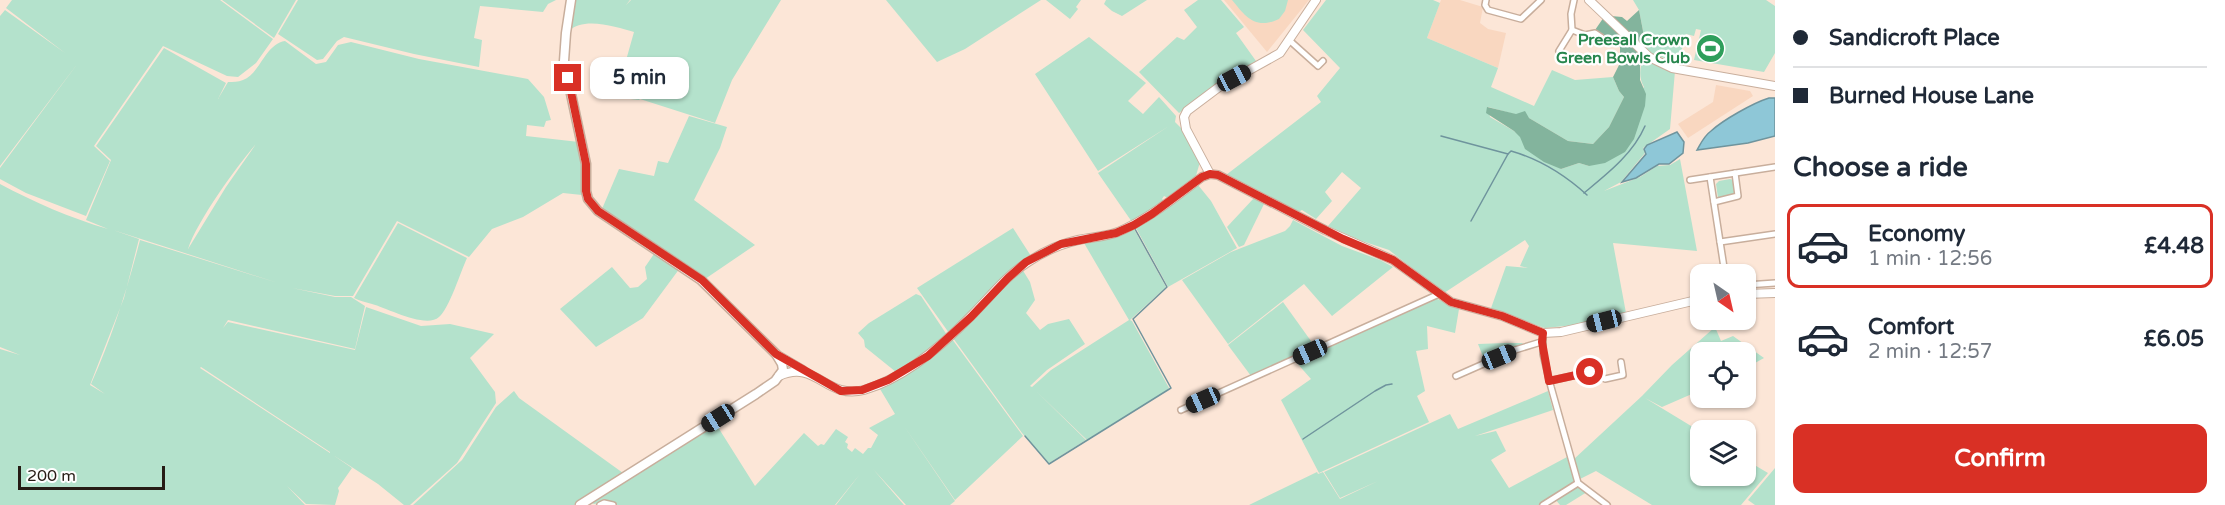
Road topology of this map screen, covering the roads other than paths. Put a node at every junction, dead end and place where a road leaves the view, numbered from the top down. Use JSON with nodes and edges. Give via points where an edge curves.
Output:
{"nodes":[{"id":1,"x":571,"y":0,"type":"edge"},
{"id":2,"x":1316,"y":0,"type":"edge"},
{"id":3,"x":1486,"y":0,"type":"edge"},
{"id":4,"x":1541,"y":0,"type":"edge"},
{"id":5,"x":1574,"y":0,"type":"edge"},
{"id":6,"x":1589,"y":0,"type":"edge"},
{"id":7,"x":1572,"y":30,"type":"junction"},
{"id":8,"x":1602,"y":37,"type":"dead end"},
{"id":9,"x":1289,"y":40,"type":"junction"},
{"id":10,"x":1559,"y":51,"type":"dead end"},
{"id":11,"x":1323,"y":62,"type":"dead end"},
{"id":12,"x":1775,"y":86,"type":"edge"},
{"id":13,"x":1775,"y":167,"type":"edge"},
{"id":14,"x":1735,"y":173,"type":"junction"},
{"id":15,"x":1210,"y":174,"type":"junction"},
{"id":16,"x":1710,"y":177,"type":"junction"},
{"id":17,"x":1690,"y":180,"type":"dead end"},
{"id":18,"x":1714,"y":202,"type":"junction"},
{"id":19,"x":1775,"y":234,"type":"edge"},
{"id":20,"x":1720,"y":243,"type":"junction"},
{"id":21,"x":1723,"y":264,"type":"edge"},
{"id":22,"x":1775,"y":283,"type":"edge"},
{"id":23,"x":1756,"y":284,"type":"edge"},
{"id":24,"x":1775,"y":293,"type":"edge"},
{"id":25,"x":1438,"y":294,"type":"junction"},
{"id":26,"x":1756,"y":294,"type":"edge"},
{"id":27,"x":1690,"y":302,"type":"edge"},
{"id":28,"x":1543,"y":333,"type":"junction"},
{"id":29,"x":1542,"y":342,"type":"junction"},
{"id":30,"x":776,"y":354,"type":"junction"},
{"id":31,"x":1621,"y":362,"type":"dead end"},
{"id":32,"x":804,"y":370,"type":"junction"},
{"id":33,"x":779,"y":376,"type":"junction"},
{"id":34,"x":1456,"y":376,"type":"dead end"},
{"id":35,"x":1549,"y":381,"type":"junction"},
{"id":36,"x":1181,"y":410,"type":"dead end"},
{"id":37,"x":1578,"y":483,"type":"junction"},
{"id":38,"x":580,"y":505,"type":"edge"},
{"id":39,"x":600,"y":505,"type":"edge"},
{"id":40,"x":613,"y":505,"type":"edge"},
{"id":41,"x":1543,"y":505,"type":"edge"},
{"id":42,"x":1607,"y":505,"type":"edge"}],
"edges":[{"from":1,"to":30,"type":"main road","via":[[564,61],[586,164],[588,199],[598,211],[702,280]]},
{"from":2,"to":9,"type":"main road"},
{"from":3,"to":4,"type":"street","via":[[1488,10],[1523,19]]},
{"from":5,"to":7,"type":"street"},
{"from":6,"to":12,"type":"main road","via":[[1659,64]]},
{"from":7,"to":8,"type":"street"},
{"from":7,"to":10,"type":"street"},
{"from":9,"to":11,"type":"street","via":[[1318,66]]},
{"from":9,"to":15,"type":"main road","via":[[1280,53],[1219,87],[1187,111],[1186,129]]},
{"from":13,"to":14,"type":"street"},
{"from":14,"to":16,"type":"street"},
{"from":14,"to":18,"type":"street","via":[[1738,196]]},
{"from":15,"to":25,"type":"main road","via":[[1393,260]]},
{"from":15,"to":32,"type":"main road","via":[[1134,225],[1116,233],[1061,244],[1026,262],[928,356],[888,380],[862,390],[841,391]]},
{"from":16,"to":17,"type":"street"},
{"from":16,"to":18,"type":"street"},
{"from":18,"to":20,"type":"street"},
{"from":19,"to":20,"type":"street"},
{"from":20,"to":21,"type":"street"},
{"from":22,"to":23,"type":"street"},
{"from":24,"to":26,"type":"main road"},
{"from":25,"to":28,"type":"main road","via":[[1461,306],[1502,316]]},
{"from":25,"to":36,"type":"street"},
{"from":27,"to":28,"type":"main road"},
{"from":28,"to":29,"type":"street"},
{"from":29,"to":34,"type":"street"},
{"from":29,"to":35,"type":"street"},
{"from":30,"to":32,"type":"main road"},
{"from":30,"to":33,"type":"main road","via":[[783,370]]},
{"from":31,"to":35,"type":"street","via":[[1623,375],[1605,379],[1590,372]]},
{"from":32,"to":33,"type":"main road"},
{"from":33,"to":38,"type":"main road"},
{"from":35,"to":37,"type":"street"},
{"from":37,"to":41,"type":"street"},
{"from":37,"to":42,"type":"street"},
{"from":39,"to":40,"type":"street"}]}
